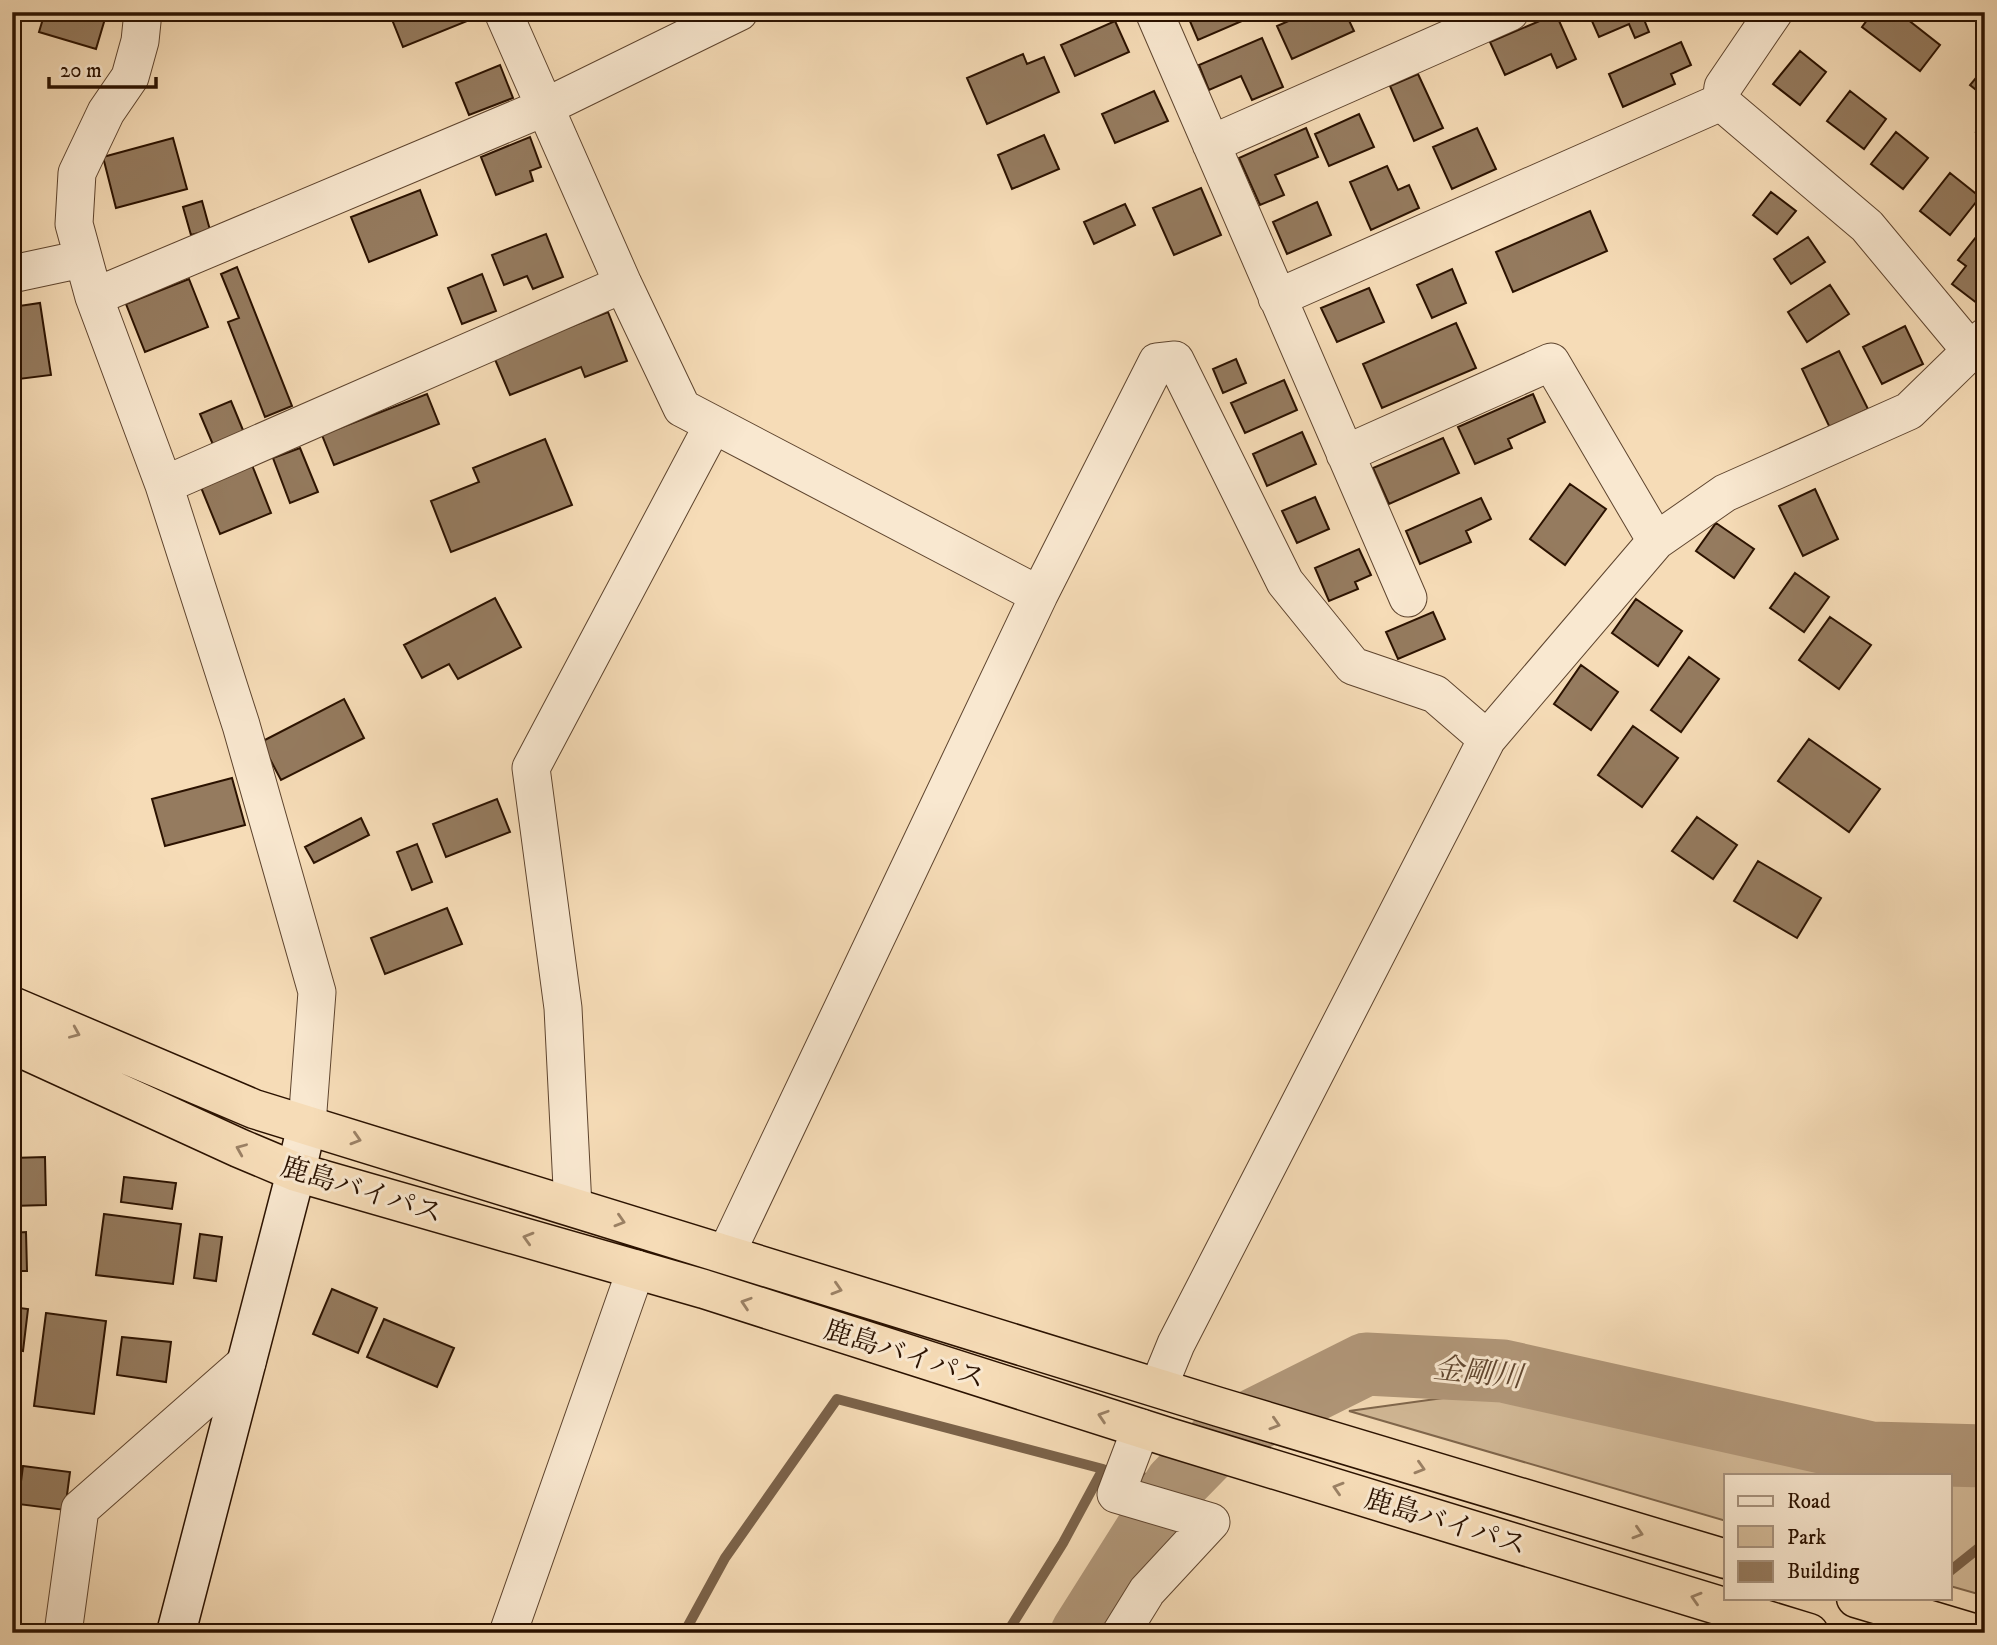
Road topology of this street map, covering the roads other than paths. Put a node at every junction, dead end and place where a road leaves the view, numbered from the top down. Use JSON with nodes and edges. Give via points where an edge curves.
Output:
{"nodes":[{"id":1,"x":143,"y":12,"type":"edge"},
{"id":2,"x":503,"y":12,"type":"edge"},
{"id":3,"x":739,"y":12,"type":"edge"},
{"id":4,"x":1154,"y":12,"type":"edge"},
{"id":5,"x":1510,"y":12,"type":"edge"},
{"id":6,"x":1774,"y":12,"type":"edge"},
{"id":7,"x":1721,"y":102,"type":"junction"},
{"id":8,"x":545,"y":107,"type":"junction"},
{"id":9,"x":1211,"y":144,"type":"junction"},
{"id":10,"x":82,"y":259,"type":"junction"},
{"id":11,"x":12,"y":274,"type":"edge"},
{"id":12,"x":623,"y":284,"type":"junction"},
{"id":13,"x":94,"y":297,"type":"junction"},
{"id":14,"x":1277,"y":298,"type":"junction"},
{"id":15,"x":1978,"y":344,"type":"edge"},
{"id":16,"x":713,"y":425,"type":"junction"},
{"id":17,"x":1345,"y":454,"type":"junction"},
{"id":18,"x":164,"y":485,"type":"junction"},
{"id":19,"x":1656,"y":541,"type":"junction"},
{"id":20,"x":1039,"y":595,"type":"junction"},
{"id":21,"x":1408,"y":598,"type":"dead end"},
{"id":22,"x":1487,"y":739,"type":"junction"},
{"id":23,"x":12,"y":1006,"type":"edge"},
{"id":24,"x":12,"y":1044,"type":"edge"},
{"id":25,"x":307,"y":1124,"type":"junction"},
{"id":26,"x":296,"y":1172,"type":"junction"},
{"id":27,"x":573,"y":1206,"type":"junction"},
{"id":28,"x":726,"y":1254,"type":"junction"},
{"id":29,"x":636,"y":1269,"type":"junction"},
{"id":30,"x":247,"y":1362,"type":"junction"},
{"id":31,"x":1158,"y":1388,"type":"junction"},
{"id":32,"x":1154,"y":1432,"type":"junction"},
{"id":33,"x":1724,"y":1558,"type":"edge"},
{"id":34,"x":1863,"y":1600,"type":"edge"},
{"id":35,"x":63,"y":1633,"type":"edge"},
{"id":36,"x":176,"y":1633,"type":"edge"},
{"id":37,"x":508,"y":1633,"type":"edge"},
{"id":38,"x":1121,"y":1633,"type":"edge"},
{"id":39,"x":1809,"y":1633,"type":"edge"},
{"id":40,"x":1973,"y":1633,"type":"edge"}],
"edges":[{"from":1,"to":10,"type":"street","via":[[130,76],[76,173],[74,224]]},
{"from":2,"to":8,"type":"street"},
{"from":3,"to":8,"type":"street"},
{"from":4,"to":9,"type":"street"},
{"from":5,"to":9,"type":"street"},
{"from":6,"to":7,"type":"street","via":[[1723,86]]},
{"from":7,"to":14,"type":"street"},
{"from":7,"to":15,"type":"street","via":[[1867,226]]},
{"from":8,"to":12,"type":"street"},
{"from":8,"to":13,"type":"street"},
{"from":9,"to":14,"type":"street"},
{"from":10,"to":11,"type":"street"},
{"from":10,"to":13,"type":"street"},
{"from":12,"to":16,"type":"street","via":[[682,408]]},
{"from":12,"to":18,"type":"street"},
{"from":13,"to":18,"type":"street"},
{"from":14,"to":17,"type":"street"},
{"from":15,"to":19,"type":"street","via":[[1909,411],[1725,493]]},
{"from":16,"to":20,"type":"street"},
{"from":16,"to":27,"type":"street","via":[[531,768],[563,1008]]},
{"from":17,"to":19,"type":"street","via":[[1551,362]]},
{"from":17,"to":21,"type":"street"},
{"from":18,"to":25,"type":"street","via":[[241,725],[317,992]]},
{"from":19,"to":22,"type":"street"},
{"from":20,"to":22,"type":"street","via":[[1157,362],[1175,360],[1285,582],[1353,666],[1435,694]]},
{"from":20,"to":28,"type":"street"},
{"from":22,"to":31,"type":"street","via":[[1176,1344]]},
{"from":23,"to":25,"type":"highway","name":"鹿島バイパス","one_way":true,"via":[[254,1109]]},
{"from":26,"to":24,"type":"highway","name":"鹿島バイパス","one_way":true},
{"from":25,"to":26,"type":"street"},
{"from":25,"to":27,"type":"highway","name":"鹿島バイパス","one_way":true},
{"from":29,"to":26,"type":"highway","name":"鹿島バイパス","one_way":true},
{"from":26,"to":30,"type":"street"},
{"from":27,"to":28,"type":"highway","name":"鹿島バイパス","one_way":true},
{"from":28,"to":31,"type":"highway","name":"鹿島バイパス","one_way":true},
{"from":32,"to":29,"type":"highway","name":"鹿島バイパス","one_way":true},
{"from":29,"to":37,"type":"street"},
{"from":30,"to":35,"type":"street","via":[[80,1510]]},
{"from":30,"to":36,"type":"street"},
{"from":31,"to":33,"type":"highway","name":"鹿島バイパス","one_way":true},
{"from":32,"to":38,"type":"street","via":[[1116,1494],[1211,1522],[1147,1591]]},
{"from":39,"to":32,"type":"highway","name":"鹿島バイパス","one_way":true},
{"from":34,"to":40,"type":"highway"}]}
